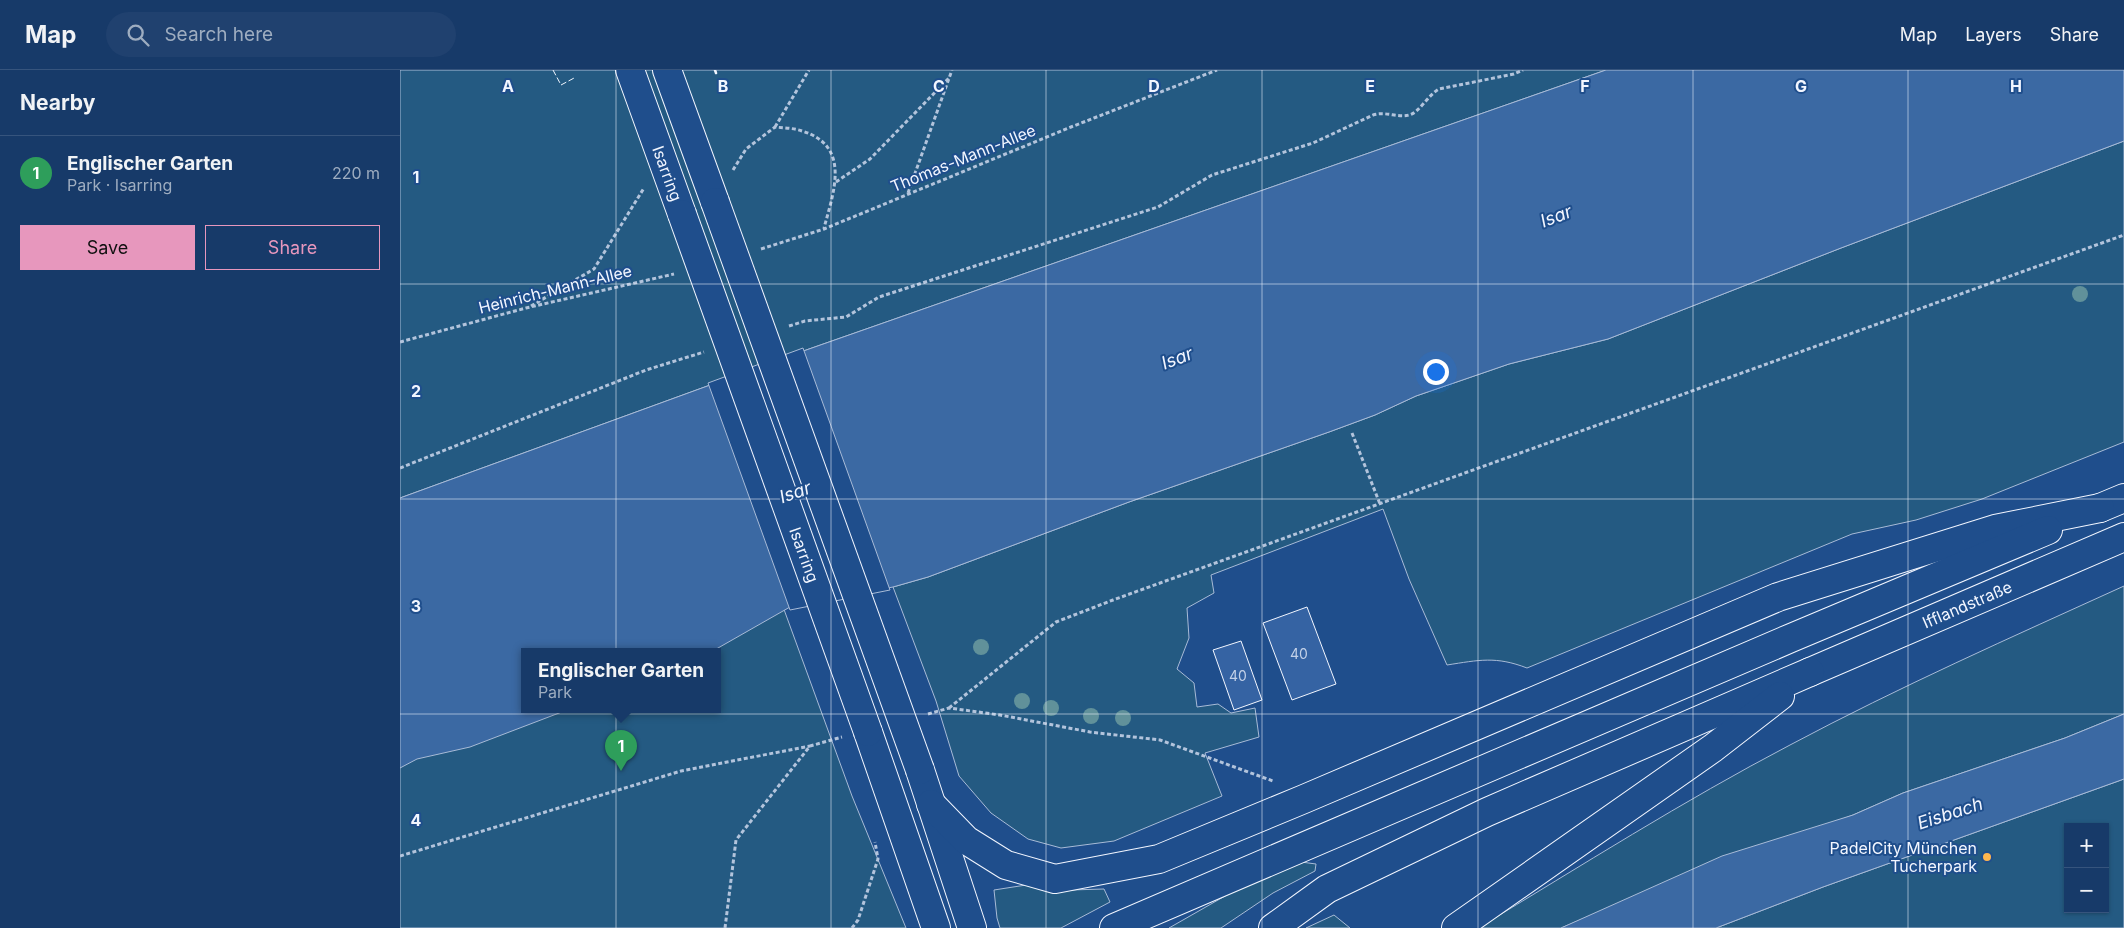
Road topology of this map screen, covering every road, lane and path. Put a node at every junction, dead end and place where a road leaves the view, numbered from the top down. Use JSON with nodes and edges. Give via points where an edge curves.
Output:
{"nodes":[{"id":1,"x":630,"y":70,"type":"edge"},
{"id":2,"x":668,"y":70,"type":"edge"},
{"id":3,"x":809,"y":70,"type":"edge"},
{"id":4,"x":952,"y":70,"type":"edge"},
{"id":5,"x":1217,"y":70,"type":"edge"},
{"id":6,"x":1523,"y":70,"type":"edge"},
{"id":7,"x":950,"y":76,"type":"junction"},
{"id":8,"x":775,"y":127,"type":"junction"},
{"id":9,"x":730,"y":174,"type":"dead end"},
{"id":10,"x":648,"y":181,"type":"dead end"},
{"id":11,"x":836,"y":182,"type":"junction"},
{"id":12,"x":908,"y":194,"type":"junction"},
{"id":13,"x":824,"y":229,"type":"junction"},
{"id":14,"x":2124,"y":235,"type":"edge"},
{"id":15,"x":753,"y":252,"type":"dead end"},
{"id":16,"x":679,"y":273,"type":"dead end"},
{"id":17,"x":526,"y":308,"type":"junction"},
{"id":18,"x":786,"y":327,"type":"dead end"},
{"id":19,"x":400,"y":342,"type":"edge"},
{"id":20,"x":711,"y":350,"type":"dead end"},
{"id":21,"x":1352,"y":433,"type":"dead end"},
{"id":22,"x":400,"y":468,"type":"edge"},
{"id":23,"x":2112,"y":503,"type":"edge"},
{"id":24,"x":1380,"y":504,"type":"junction"},
{"id":25,"x":2124,"y":536,"type":"edge"},
{"id":26,"x":1810,"y":672,"type":"junction"},
{"id":27,"x":949,"y":708,"type":"dead end"},
{"id":28,"x":1160,"y":740,"type":"dead end"},
{"id":29,"x":810,"y":746,"type":"dead end"},
{"id":30,"x":1280,"y":784,"type":"dead end"},
{"id":31,"x":931,"y":804,"type":"junction"},
{"id":32,"x":873,"y":833,"type":"dead end"},
{"id":33,"x":400,"y":856,"type":"edge"},
{"id":34,"x":852,"y":928,"type":"edge"},
{"id":35,"x":936,"y":928,"type":"edge"},
{"id":36,"x":972,"y":928,"type":"edge"},
{"id":37,"x":1114,"y":928,"type":"edge"},
{"id":38,"x":1273,"y":928,"type":"edge"},
{"id":39,"x":1456,"y":928,"type":"edge"}],
"edges":[{"from":1,"to":35,"type":"main road","name":"Isarring","bridge":true},
{"from":2,"to":31,"type":"main road","bridge":true},
{"from":3,"to":8,"type":"path"},
{"from":4,"to":7,"type":"path"},
{"from":5,"to":12,"type":"path","name":"Thomas-Mann-Allee"},
{"from":6,"to":18,"type":"path","via":[[1439,89],[1409,116],[1382,113],[1373,116],[1313,143],[1212,175],[1158,207],[880,297],[846,317],[805,321]]},
{"from":7,"to":11,"type":"path","via":[[870,158]]},
{"from":7,"to":12,"type":"path"},
{"from":8,"to":9,"type":"path","via":[[746,150]]},
{"from":8,"to":11,"type":"path","via":[[802,130],[822,140],[835,160]]},
{"from":10,"to":17,"type":"path","via":[[594,269]]},
{"from":11,"to":13,"type":"path"},
{"from":12,"to":13,"type":"path","name":"Thomas-Mann-Allee"},
{"from":13,"to":15,"type":"path","name":"Thomas-Mann-Allee"},
{"from":14,"to":24,"type":"path"},
{"from":16,"to":17,"type":"path","name":"Heinrich-Mann-Allee"},
{"from":17,"to":19,"type":"path","name":"Heinrich-Mann-Allee"},
{"from":20,"to":22,"type":"path","via":[[646,370]]},
{"from":21,"to":24,"type":"path"},
{"from":23,"to":31,"type":"main road","via":[[1995,528],[1778,598],[1159,859],[1054,879],[1006,865],[966,840]]},
{"from":23,"to":37,"type":"main road"},
{"from":24,"to":27,"type":"path","via":[[1056,622]]},
{"from":25,"to":26,"type":"main road","name":"Ifflandstraße"},
{"from":26,"to":38,"type":"main road","via":[[1487,812],[1326,889]]},
{"from":26,"to":39,"type":"main road","via":[[1713,748]]},
{"from":28,"to":30,"type":"path"},
{"from":29,"to":33,"type":"path","via":[[680,771]]},
{"from":31,"to":36,"type":"main road"},
{"from":32,"to":34,"type":"path","via":[[878,859],[858,920]]}]}
